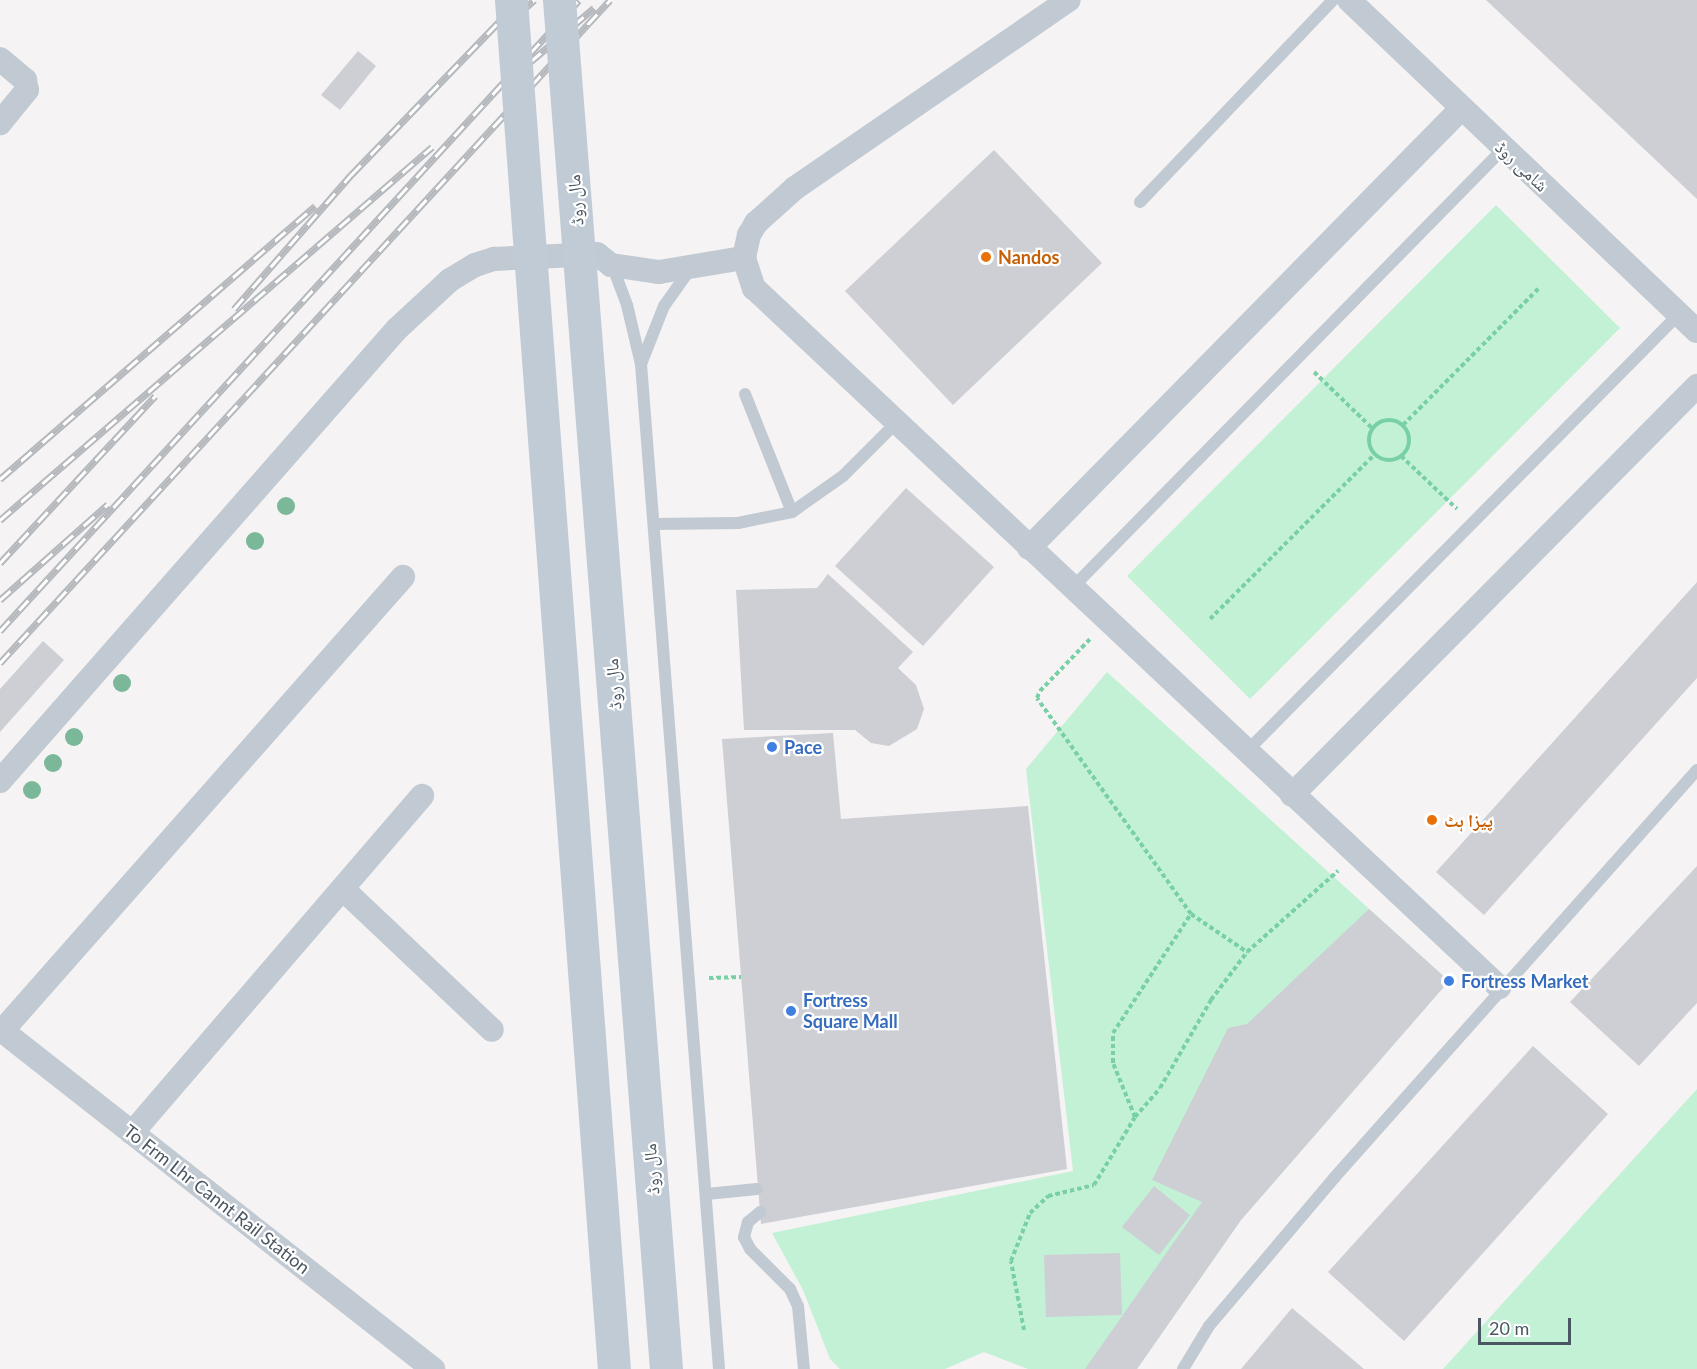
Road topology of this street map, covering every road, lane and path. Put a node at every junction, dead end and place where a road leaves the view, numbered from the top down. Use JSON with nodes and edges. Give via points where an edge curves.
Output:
{"nodes":[{"id":1,"x":511,"y":0,"type":"edge"},
{"id":2,"x":559,"y":0,"type":"edge"},
{"id":3,"x":1070,"y":0,"type":"edge"},
{"id":4,"x":1333,"y":0,"type":"edge"},
{"id":5,"x":1349,"y":0,"type":"edge"},
{"id":6,"x":0,"y":59,"type":"edge"},
{"id":7,"x":1461,"y":109,"type":"junction"},
{"id":8,"x":0,"y":123,"type":"edge"},
{"id":9,"x":1504,"y":148,"type":"junction"},
{"id":10,"x":1140,"y":202,"type":"dead end"},
{"id":11,"x":744,"y":258,"type":"junction"},
{"id":12,"x":611,"y":265,"type":"junction"},
{"id":13,"x":691,"y":268,"type":"junction"},
{"id":14,"x":1538,"y":289,"type":"dead end"},
{"id":15,"x":1679,"y":314,"type":"junction"},
{"id":16,"x":1697,"y":331,"type":"edge"},
{"id":17,"x":1299,"y":356,"type":"junction"},
{"id":18,"x":641,"y":364,"type":"junction"},
{"id":19,"x":1697,"y":386,"type":"edge"},
{"id":20,"x":745,"y":394,"type":"dead end"},
{"id":21,"x":896,"y":423,"type":"junction"},
{"id":22,"x":1403,"y":425,"type":"junction"},
{"id":23,"x":1372,"y":428,"type":"junction"},
{"id":24,"x":1375,"y":454,"type":"junction"},
{"id":25,"x":1401,"y":456,"type":"junction"},
{"id":26,"x":792,"y":512,"type":"junction"},
{"id":27,"x":654,"y":524,"type":"junction"},
{"id":28,"x":1472,"y":524,"type":"junction"},
{"id":29,"x":1029,"y":548,"type":"junction"},
{"id":30,"x":403,"y":577,"type":"dead end"},
{"id":31,"x":1071,"y":589,"type":"junction"},
{"id":32,"x":1210,"y":619,"type":"dead end"},
{"id":33,"x":1107,"y":621,"type":"junction"},
{"id":34,"x":1246,"y":752,"type":"junction"},
{"id":35,"x":1697,"y":770,"type":"edge"},
{"id":36,"x":0,"y":781,"type":"edge"},
{"id":37,"x":1292,"y":795,"type":"junction"},
{"id":38,"x":422,"y":796,"type":"dead end"},
{"id":39,"x":1357,"y":855,"type":"junction"},
{"id":40,"x":345,"y":891,"type":"junction"},
{"id":41,"x":1191,"y":914,"type":"junction"},
{"id":42,"x":1247,"y":952,"type":"junction"},
{"id":43,"x":741,"y":976,"type":"dead end"},
{"id":44,"x":690,"y":979,"type":"junction"},
{"id":45,"x":1499,"y":987,"type":"junction"},
{"id":46,"x":1,"y":1030,"type":"edge"},
{"id":47,"x":492,"y":1030,"type":"dead end"},
{"id":48,"x":1135,"y":1117,"type":"junction"},
{"id":49,"x":132,"y":1133,"type":"junction"},
{"id":50,"x":757,"y":1189,"type":"dead end"},
{"id":51,"x":707,"y":1194,"type":"junction"},
{"id":52,"x":760,"y":1212,"type":"dead end"},
{"id":53,"x":1024,"y":1330,"type":"dead end"},
{"id":54,"x":433,"y":1369,"type":"edge"},
{"id":55,"x":614,"y":1369,"type":"edge"},
{"id":56,"x":666,"y":1369,"type":"edge"},
{"id":57,"x":719,"y":1369,"type":"edge"},
{"id":58,"x":804,"y":1369,"type":"edge"},
{"id":59,"x":1183,"y":1369,"type":"edge"}],
"edges":[{"from":1,"to":55,"type":"main road","bridge":true},
{"from":2,"to":56,"type":"main road","name":"مال روڈ","bridge":true},
{"from":3,"to":11,"type":"street","via":[[795,188],[756,223]]},
{"from":4,"to":10,"type":"lane"},
{"from":5,"to":7,"type":"street","name":"شامی روڈ"},
{"from":6,"to":8,"type":"street","via":[[25,80],[27,90]]},
{"from":7,"to":9,"type":"street","name":"شامی روڈ"},
{"from":7,"to":29,"type":"street"},
{"from":9,"to":15,"type":"street","name":"شامی روڈ"},
{"from":9,"to":17,"type":"lane"},
{"from":11,"to":13,"type":"street"},
{"from":11,"to":21,"type":"street","via":[[754,288]]},
{"from":12,"to":13,"type":"street","via":[[642,271]]},
{"from":12,"to":18,"type":"lane","via":[[627,305]]},
{"from":12,"to":36,"type":"street","via":[[597,254],[494,259],[464,270],[433,292]]},
{"from":13,"to":18,"type":"lane","via":[[664,306]]},
{"from":14,"to":22,"type":"path"},
{"from":15,"to":16,"type":"street","name":"شامی روڈ"},
{"from":15,"to":28,"type":"lane"},
{"from":17,"to":23,"type":"path"},
{"from":17,"to":31,"type":"lane"},
{"from":18,"to":27,"type":"lane"},
{"from":19,"to":37,"type":"street"},
{"from":20,"to":26,"type":"lane"},
{"from":21,"to":26,"type":"lane","via":[[843,476]]},
{"from":21,"to":29,"type":"street"},
{"from":22,"to":23,"type":"path","via":[[1387,419]]},
{"from":22,"to":25,"type":"path","via":[[1409,441]]},
{"from":23,"to":24,"type":"path","via":[[1369,444]]},
{"from":24,"to":25,"type":"path","via":[[1385,460]]},
{"from":24,"to":32,"type":"path"},
{"from":25,"to":28,"type":"path"},
{"from":26,"to":27,"type":"lane","via":[[738,523]]},
{"from":27,"to":44,"type":"lane"},
{"from":28,"to":34,"type":"lane"},
{"from":29,"to":31,"type":"street"},
{"from":30,"to":46,"type":"street"},
{"from":31,"to":33,"type":"street"},
{"from":33,"to":34,"type":"street"},
{"from":33,"to":41,"type":"path","via":[[1037,698]]},
{"from":34,"to":37,"type":"street"},
{"from":35,"to":45,"type":"lane"},
{"from":37,"to":39,"type":"street"},
{"from":38,"to":40,"type":"street"},
{"from":39,"to":42,"type":"path"},
{"from":39,"to":45,"type":"street"},
{"from":40,"to":47,"type":"street"},
{"from":40,"to":49,"type":"street"},
{"from":41,"to":42,"type":"path"},
{"from":41,"to":48,"type":"path","via":[[1113,1033],[1113,1064]]},
{"from":42,"to":48,"type":"path","via":[[1211,1000],[1160,1088]]},
{"from":43,"to":44,"type":"path"},
{"from":44,"to":51,"type":"lane"},
{"from":45,"to":59,"type":"lane","via":[[1209,1326]]},
{"from":46,"to":49,"type":"street","name":"To Frm Lhr Cannt Rail Station"},
{"from":48,"to":53,"type":"path","via":[[1094,1185],[1048,1196],[1030,1213],[1011,1261]]},
{"from":49,"to":54,"type":"street","name":"To Frm Lhr Cannt Rail Station"},
{"from":50,"to":51,"type":"lane"},
{"from":51,"to":57,"type":"lane"},
{"from":52,"to":58,"type":"lane","via":[[748,1222],[744,1237],[750,1249],[790,1289],[798,1306]]}]}
